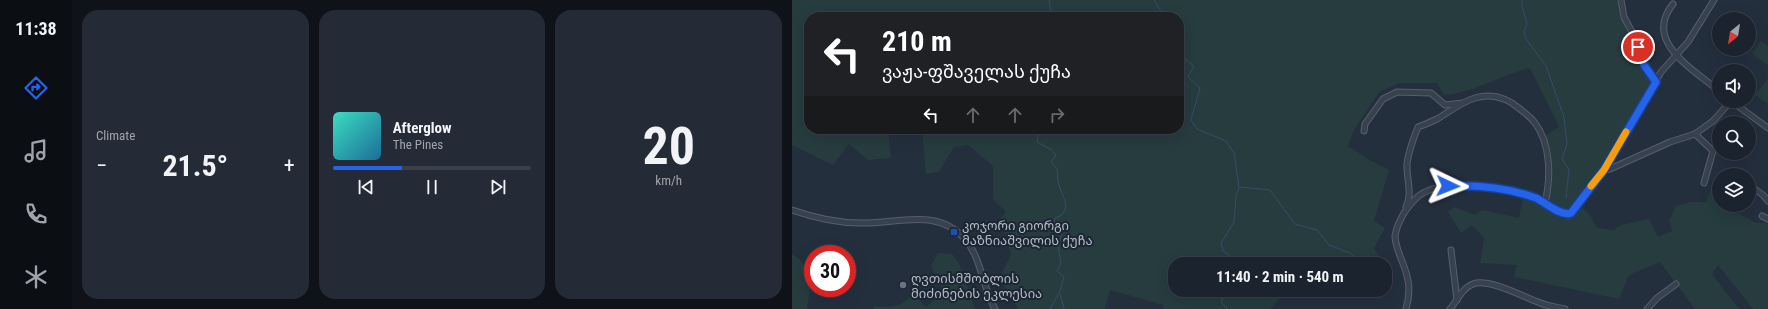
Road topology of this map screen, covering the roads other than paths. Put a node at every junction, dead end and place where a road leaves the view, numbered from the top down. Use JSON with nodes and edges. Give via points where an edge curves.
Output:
{"nodes":[{"id":1,"x":1621,"y":0,"type":"edge"},
{"id":2,"x":1714,"y":0,"type":"edge"},
{"id":3,"x":1673,"y":4,"type":"dead end"},
{"id":4,"x":1676,"y":55,"type":"junction"},
{"id":5,"x":1656,"y":82,"type":"junction"},
{"id":6,"x":1712,"y":85,"type":"edge"},
{"id":7,"x":1466,"y":102,"type":"junction"},
{"id":8,"x":1725,"y":108,"type":"edge"},
{"id":9,"x":1741,"y":108,"type":"edge"},
{"id":10,"x":1768,"y":128,"type":"edge"},
{"id":11,"x":1364,"y":131,"type":"dead end"},
{"id":12,"x":1695,"y":134,"type":"junction"},
{"id":13,"x":1604,"y":170,"type":"junction"},
{"id":14,"x":1704,"y":183,"type":"dead end"},
{"id":15,"x":1756,"y":190,"type":"edge"},
{"id":16,"x":1768,"y":201,"type":"edge"},
{"id":17,"x":1545,"y":203,"type":"junction"},
{"id":18,"x":792,"y":210,"type":"edge"},
{"id":19,"x":1762,"y":216,"type":"dead end"},
{"id":20,"x":1402,"y":218,"type":"junction"},
{"id":21,"x":1768,"y":219,"type":"edge"},
{"id":22,"x":1450,"y":250,"type":"dead end"},
{"id":23,"x":1676,"y":284,"type":"dead end"},
{"id":24,"x":1457,"y":300,"type":"junction"},
{"id":25,"x":995,"y":309,"type":"edge"},
{"id":26,"x":1406,"y":309,"type":"edge"},
{"id":27,"x":1450,"y":309,"type":"edge"},
{"id":28,"x":1565,"y":309,"type":"edge"},
{"id":29,"x":1647,"y":309,"type":"edge"}],
"edges":[{"from":1,"to":5,"type":"street","via":[[1624,17],[1641,58]]},
{"from":2,"to":4,"type":"street","via":[[1688,42]]},
{"from":3,"to":4,"type":"street","via":[[1666,16],[1665,34]]},
{"from":4,"to":5,"type":"street"},
{"from":4,"to":6,"type":"street"},
{"from":5,"to":13,"type":"street"},
{"from":7,"to":11,"type":"street","via":[[1445,105],[1431,93],[1397,92],[1378,104],[1365,124]]},
{"from":7,"to":17,"type":"street","via":[[1497,95],[1514,104],[1535,122],[1542,133],[1546,150],[1548,191]]},
{"from":7,"to":20,"type":"street","via":[[1436,120],[1418,127],[1407,164],[1409,199]]},
{"from":8,"to":12,"type":"street","via":[[1713,121]]},
{"from":9,"to":10,"type":"street"},
{"from":12,"to":13,"type":"street"},
{"from":12,"to":14,"type":"street","via":[[1713,151]]},
{"from":13,"to":17,"type":"street","via":[[1571,213],[1564,214]]},
{"from":15,"to":16,"type":"street"},
{"from":17,"to":20,"type":"street","via":[[1524,194],[1508,191],[1448,186],[1423,193],[1415,199]]},
{"from":18,"to":25,"type":"street","via":[[819,219],[843,222],[929,218],[944,223],[955,230],[972,250]]},
{"from":19,"to":21,"type":"street"},
{"from":20,"to":26,"type":"street","via":[[1395,235],[1409,282],[1410,296]]},
{"from":22,"to":24,"type":"street"},
{"from":23,"to":29,"type":"street"},
{"from":24,"to":27,"type":"street"},
{"from":24,"to":28,"type":"street","via":[[1466,288],[1483,283]]}]}
